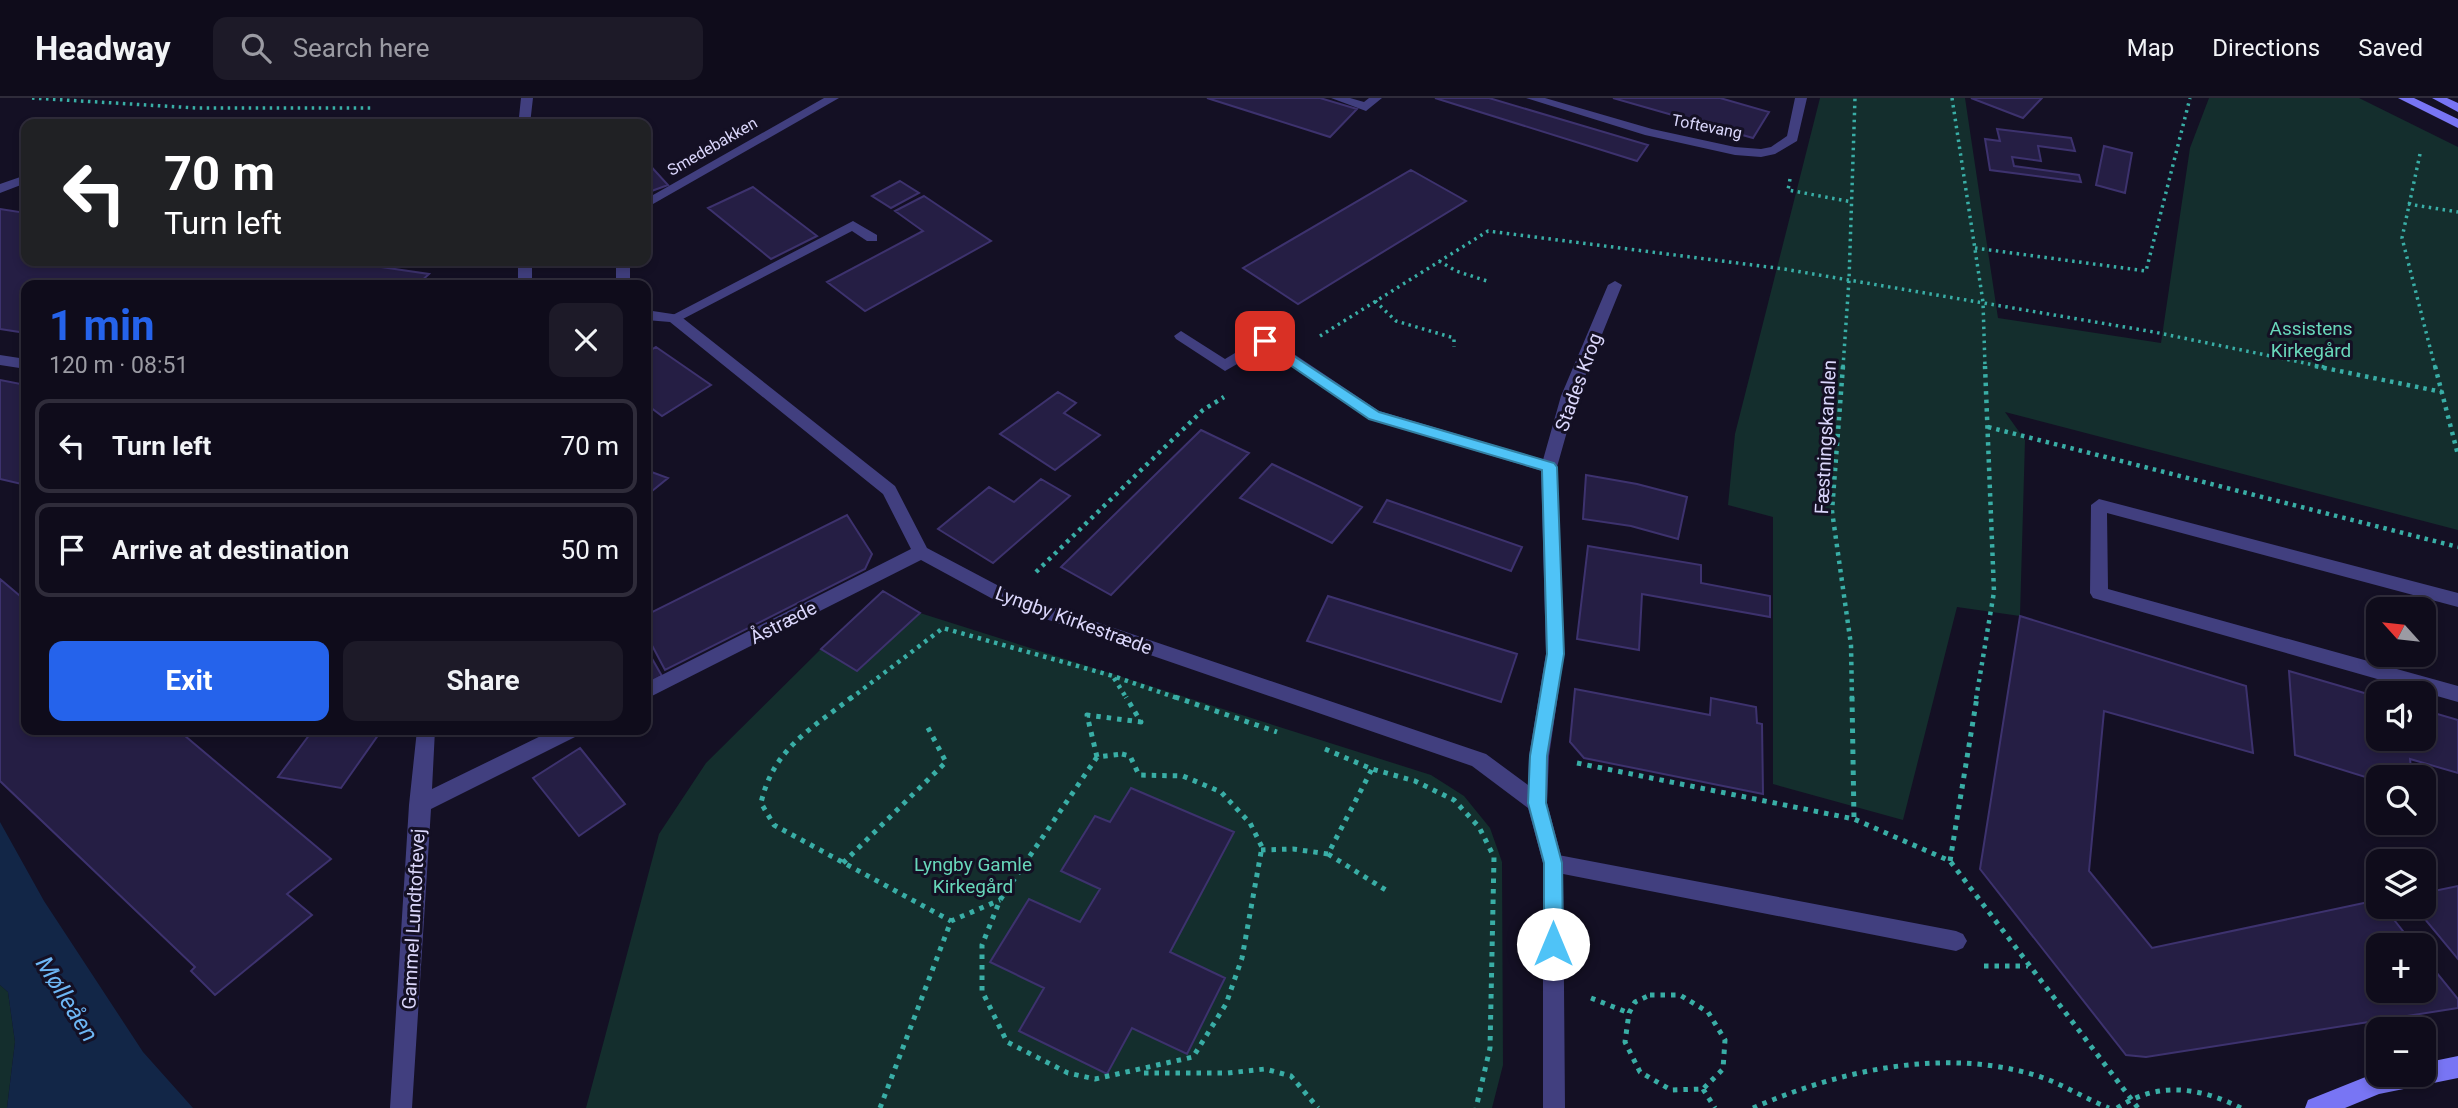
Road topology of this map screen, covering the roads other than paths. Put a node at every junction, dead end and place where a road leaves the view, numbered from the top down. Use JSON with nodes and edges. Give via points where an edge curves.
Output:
{"nodes":[{"id":1,"x":527,"y":98,"type":"edge"},
{"id":2,"x":833,"y":98,"type":"edge"},
{"id":3,"x":1337,"y":98,"type":"edge"},
{"id":4,"x":1376,"y":98,"type":"edge"},
{"id":5,"x":1532,"y":98,"type":"edge"},
{"id":6,"x":1801,"y":98,"type":"edge"},
{"id":7,"x":2404,"y":98,"type":"edge"},
{"id":8,"x":2438,"y":98,"type":"edge"},
{"id":9,"x":2458,"y":108,"type":"edge"},
{"id":10,"x":524,"y":119,"type":"edge"},
{"id":11,"x":2456,"y":121,"type":"edge"},
{"id":12,"x":21,"y":180,"type":"edge"},
{"id":13,"x":0,"y":189,"type":"edge"},
{"id":14,"x":651,"y":201,"type":"edge"},
{"id":15,"x":872,"y":238,"type":"dead end"},
{"id":16,"x":1615,"y":285,"type":"dead end"},
{"id":17,"x":651,"y":316,"type":"edge"},
{"id":18,"x":674,"y":318,"type":"junction"},
{"id":19,"x":1181,"y":336,"type":"dead end"},
{"id":20,"x":0,"y":360,"type":"edge"},
{"id":21,"x":21,"y":363,"type":"edge"},
{"id":22,"x":1549,"y":467,"type":"junction"},
{"id":23,"x":921,"y":552,"type":"junction"},
{"id":24,"x":2458,"y":600,"type":"edge"},
{"id":25,"x":651,"y":689,"type":"edge"},
{"id":26,"x":2458,"y":694,"type":"edge"},
{"id":27,"x":426,"y":735,"type":"edge"},
{"id":28,"x":560,"y":735,"type":"edge"},
{"id":29,"x":1537,"y":803,"type":"junction"},
{"id":30,"x":419,"y":805,"type":"junction"},
{"id":31,"x":1553,"y":863,"type":"junction"},
{"id":32,"x":1956,"y":941,"type":"dead end"},
{"id":33,"x":2458,"y":1067,"type":"edge"},
{"id":34,"x":2436,"y":1071,"type":"edge"},
{"id":35,"x":2369,"y":1087,"type":"edge"},
{"id":36,"x":401,"y":1108,"type":"edge"},
{"id":37,"x":1554,"y":1108,"type":"edge"},
{"id":38,"x":2316,"y":1108,"type":"edge"}],
"edges":[{"from":1,"to":10,"type":"street"},
{"from":2,"to":14,"type":"street","name":"Smedebakken"},
{"from":3,"to":4,"type":"street","via":[[1366,107]]},
{"from":5,"to":6,"type":"street","name":"Toftevang","via":[[1649,132],[1761,153],[1793,138]]},
{"from":7,"to":11,"type":"street"},
{"from":8,"to":9,"type":"street"},
{"from":12,"to":13,"type":"street"},
{"from":15,"to":18,"type":"street","via":[[853,225]]},
{"from":16,"to":22,"type":"street","name":"Stades Krog","via":[[1569,396]]},
{"from":17,"to":18,"type":"street"},
{"from":18,"to":23,"type":"street","via":[[889,491]]},
{"from":19,"to":22,"type":"street","via":[[1225,366],[1265,341],[1374,415]]},
{"from":20,"to":21,"type":"street"},
{"from":22,"to":29,"type":"street","name":"Stades Krog","via":[[1555,654],[1539,756]]},
{"from":23,"to":25,"type":"street","name":"Åstræde"},
{"from":23,"to":29,"type":"street","name":"Lyngby Kirkestræde","via":[[1008,600],[1479,760]]},
{"from":24,"to":26,"type":"street","via":[[2099,505],[2099,593]]},
{"from":27,"to":30,"type":"street","name":"Gammel Lundtoftevej"},
{"from":28,"to":30,"type":"street"},
{"from":29,"to":31,"type":"street","name":"Stades Krog"},
{"from":30,"to":36,"type":"street","name":"Gammel Lundtoftevej"},
{"from":31,"to":32,"type":"street"},
{"from":31,"to":37,"type":"street","name":"Stades Krog"},
{"from":33,"to":34,"type":"street"},
{"from":35,"to":38,"type":"street"}]}
